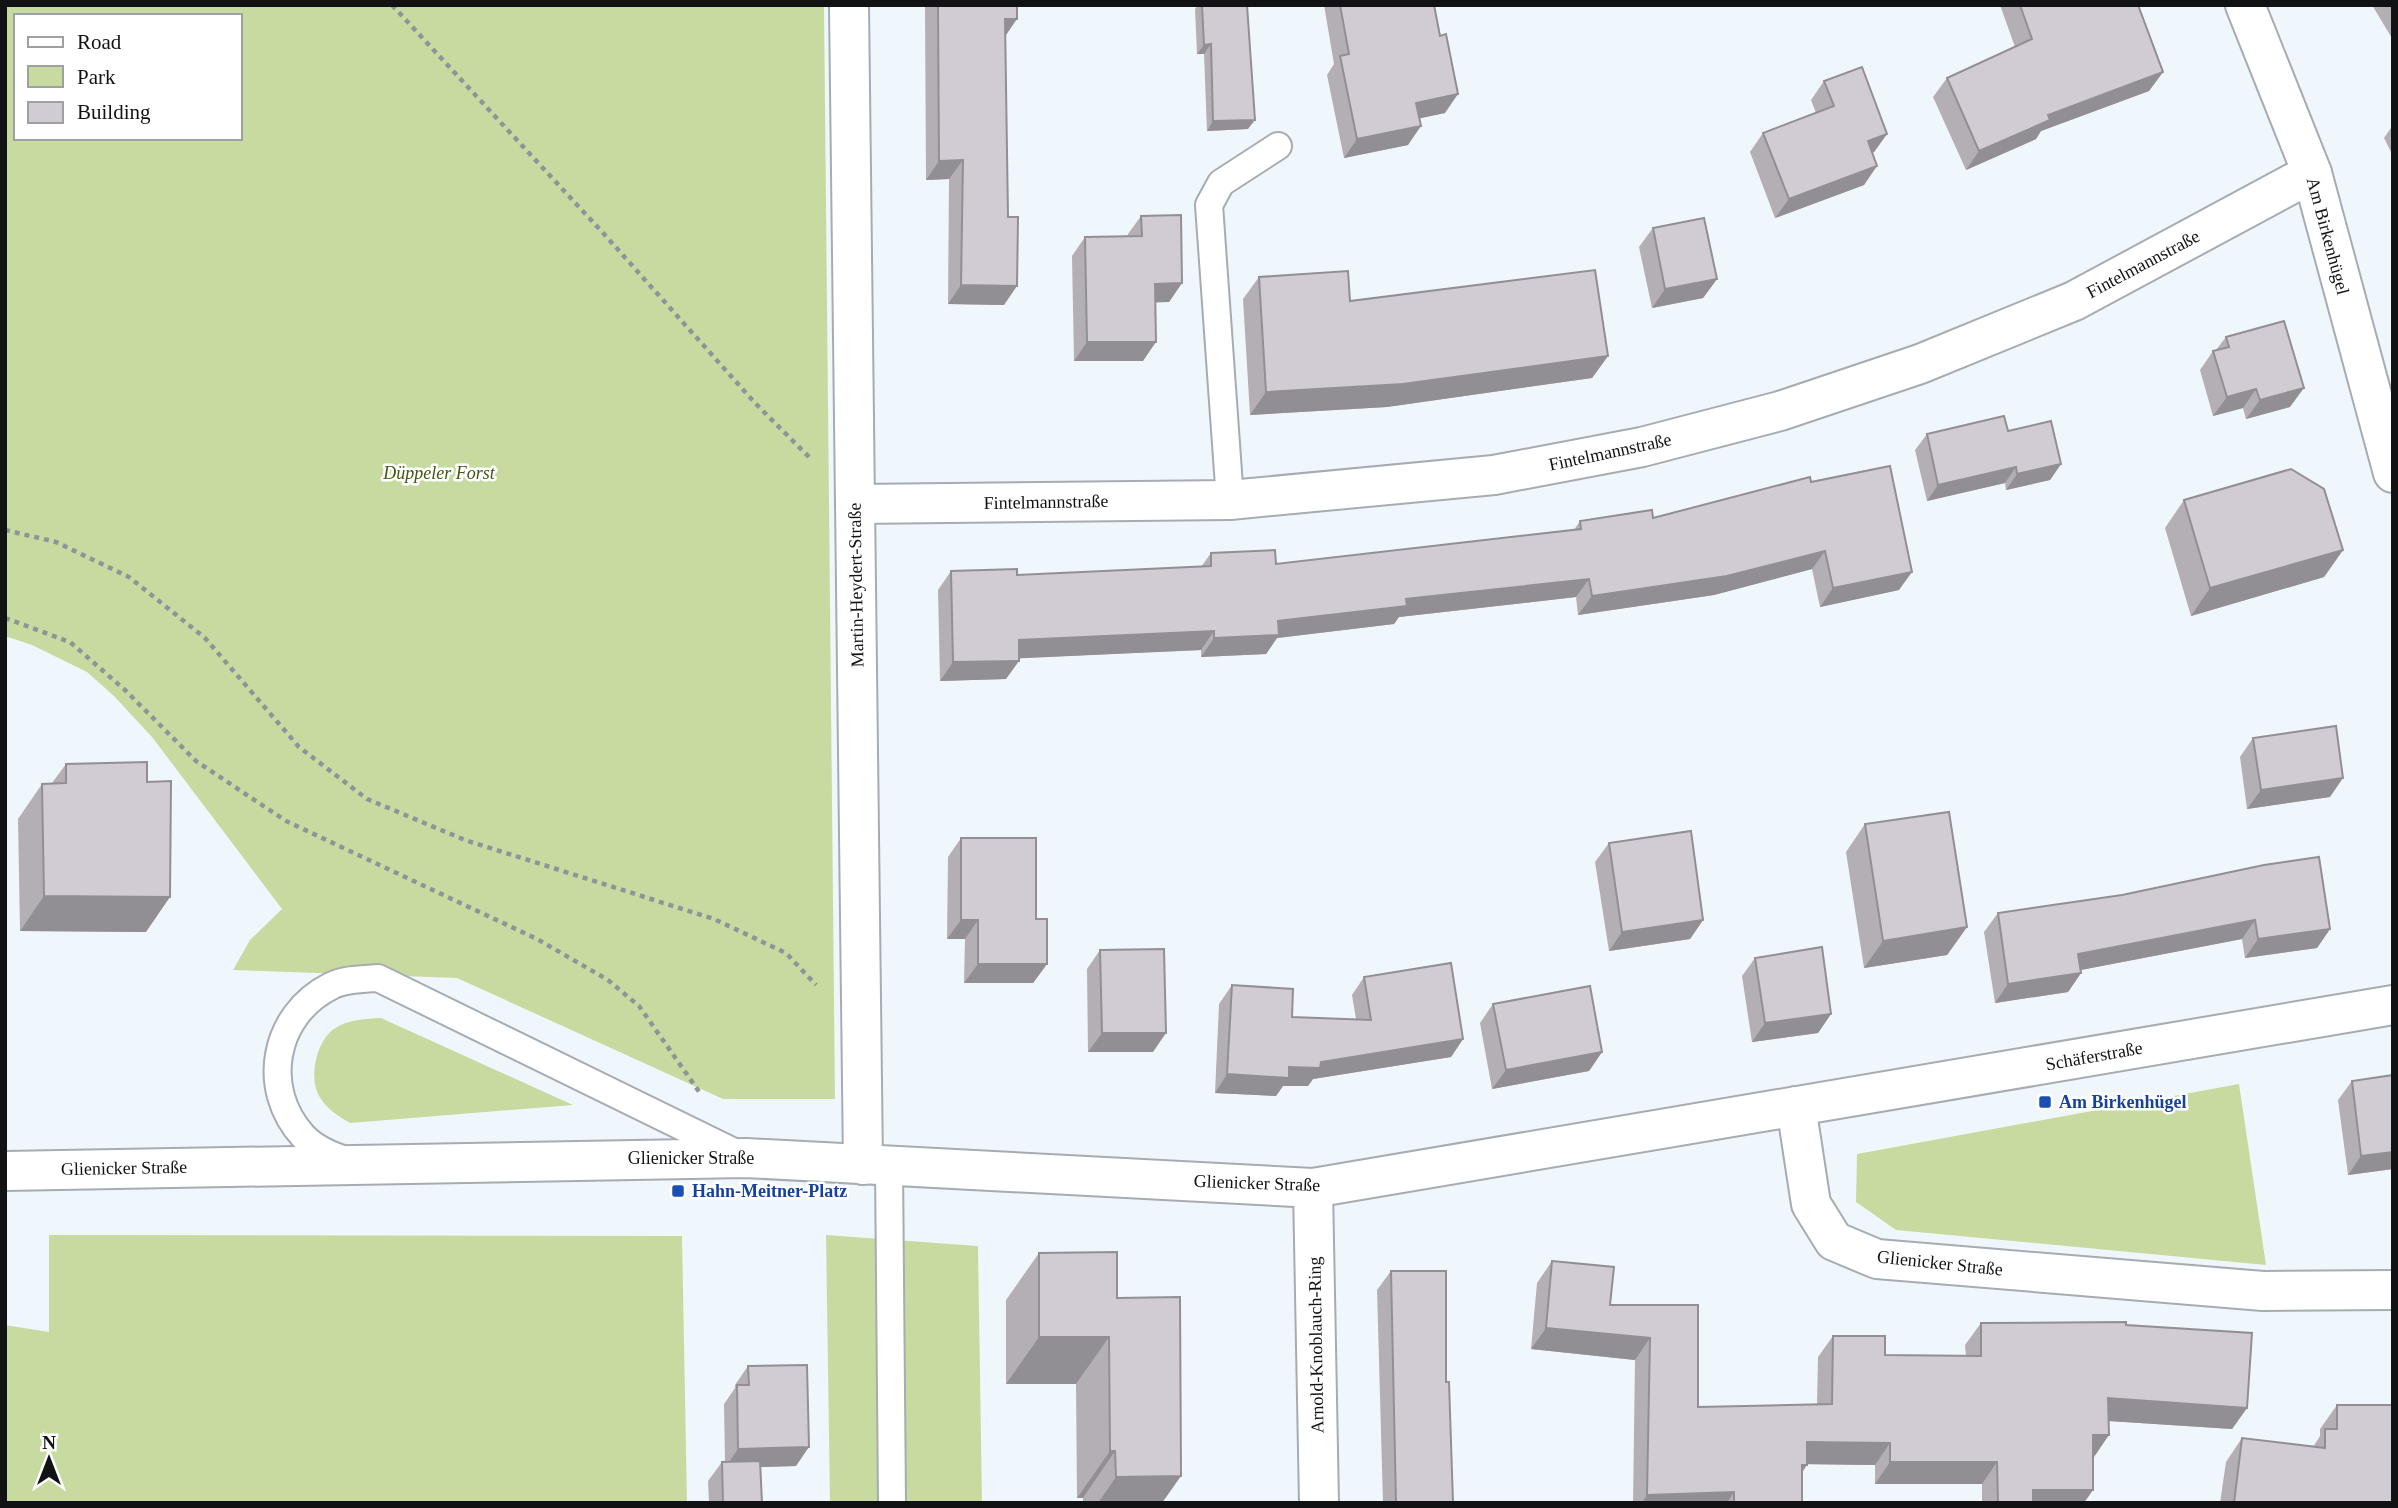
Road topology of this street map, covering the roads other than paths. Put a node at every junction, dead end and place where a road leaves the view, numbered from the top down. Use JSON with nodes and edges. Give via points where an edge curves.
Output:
{"nodes":[{"id":1,"x":849,"y":5,"type":"edge"},
{"id":2,"x":2245,"y":5,"type":"edge"},
{"id":3,"x":1278,"y":146,"type":"dead end"},
{"id":4,"x":2312,"y":173,"type":"junction"},
{"id":5,"x":2393,"y":473,"type":"edge"},
{"id":6,"x":1230,"y":500,"type":"junction"},
{"id":7,"x":855,"y":504,"type":"junction"},
{"id":8,"x":2393,"y":1005,"type":"edge"},
{"id":9,"x":1796,"y":1106,"type":"junction"},
{"id":10,"x":746,"y":1157,"type":"junction"},
{"id":11,"x":354,"y":1163,"type":"junction"},
{"id":12,"x":876,"y":1165,"type":"junction"},
{"id":13,"x":5,"y":1171,"type":"edge"},
{"id":14,"x":1312,"y":1188,"type":"junction"},
{"id":15,"x":2393,"y":1290,"type":"edge"},
{"id":16,"x":892,"y":1503,"type":"edge"},
{"id":17,"x":1319,"y":1503,"type":"edge"}],
"edges":[{"from":1,"to":7,"type":"street","name":"Martin-Heydert-Straße"},
{"from":2,"to":4,"type":"street","name":"Am Birkenhügel"},
{"from":3,"to":6,"type":"lane","via":[[1221,183],[1209,205]]},
{"from":4,"to":5,"type":"street","name":"Am Birkenhügel"},
{"from":4,"to":6,"type":"street","name":"Fintelmannstraße","via":[[2074,301],[1920,365],[1780,411],[1642,447],[1494,475]]},
{"from":6,"to":7,"type":"street","name":"Fintelmannstraße"},
{"from":7,"to":12,"type":"street","name":"Martin-Heydert-Straße"},
{"from":8,"to":9,"type":"street","name":"Schäferstraße"},
{"from":9,"to":14,"type":"street","name":"Glienicker Straße"},
{"from":9,"to":15,"type":"street","name":"Glienicker Straße","via":[[1811,1204],[1834,1241],[1877,1259],[2263,1291]]},
{"from":10,"to":11,"type":"street","name":"Glienicker Straße"},
{"from":10,"to":11,"type":"lane","via":[[378,978],[332,986],[309,1001],[290,1022],[276,1067],[278,1091],[287,1114],[304,1138],[327,1154]]},
{"from":10,"to":12,"type":"street","name":"Glienicker Straße"},
{"from":11,"to":13,"type":"street","name":"Glienicker Straße"},
{"from":12,"to":14,"type":"street","name":"Glienicker Straße"},
{"from":12,"to":16,"type":"lane"},
{"from":14,"to":17,"type":"street","name":"Arnold-Knoblauch-Ring"}]}
